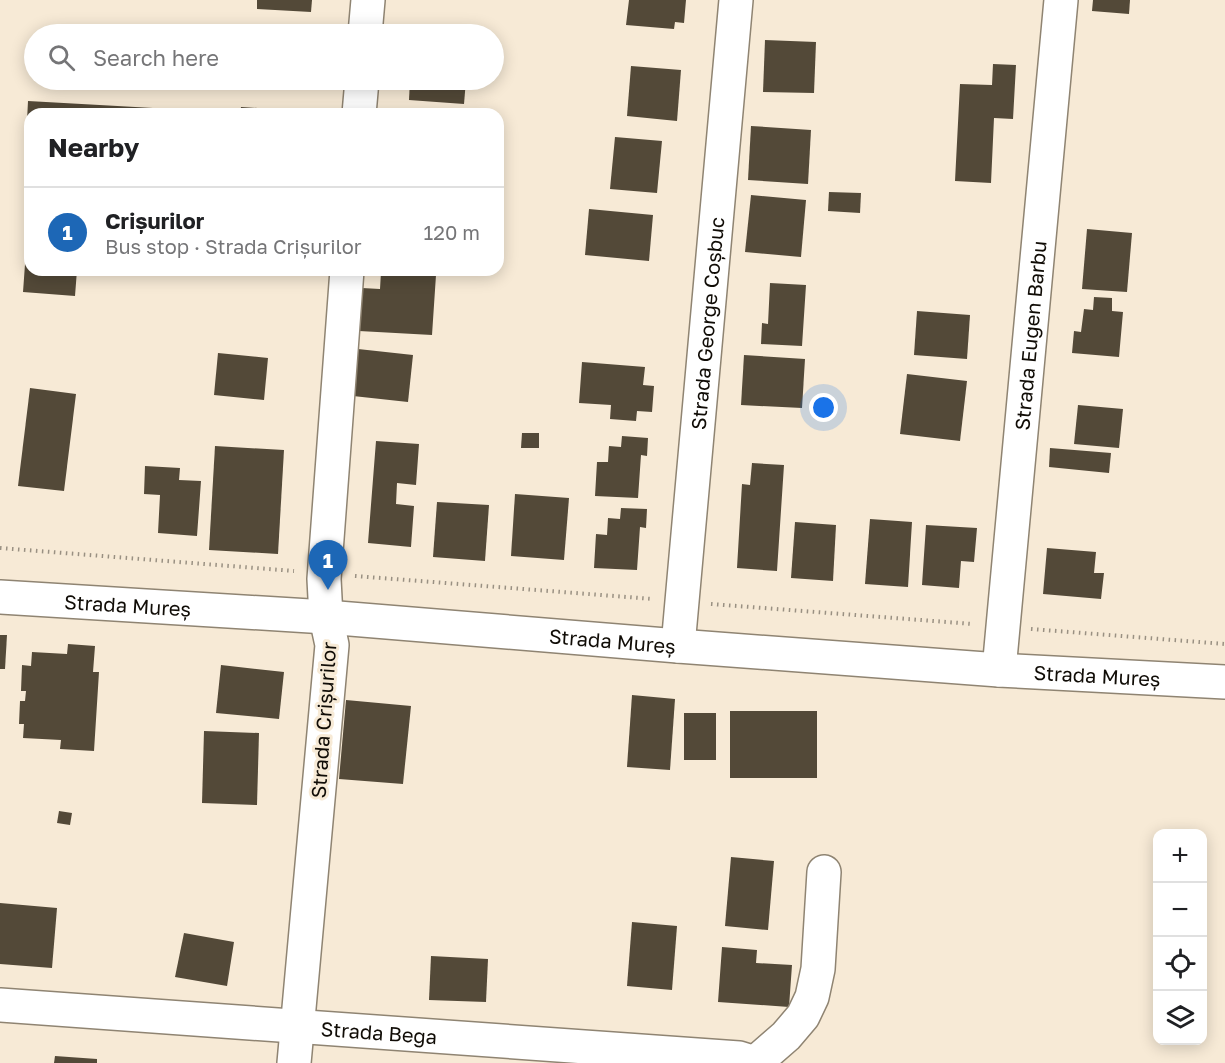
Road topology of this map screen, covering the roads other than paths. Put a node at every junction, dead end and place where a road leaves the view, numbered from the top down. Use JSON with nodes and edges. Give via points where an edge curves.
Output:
{"nodes":[{"id":1,"x":368,"y":0,"type":"edge"},
{"id":2,"x":736,"y":0,"type":"edge"},
{"id":3,"x":1061,"y":0,"type":"edge"},
{"id":4,"x":366,"y":24,"type":"edge"},
{"id":5,"x":361,"y":90,"type":"edge"},
{"id":6,"x":360,"y":108,"type":"edge"},
{"id":7,"x":347,"y":276,"type":"edge"},
{"id":8,"x":0,"y":597,"type":"edge"},
{"id":9,"x":326,"y":617,"type":"junction"},
{"id":10,"x":678,"y":646,"type":"junction"},
{"id":11,"x":999,"y":669,"type":"junction"},
{"id":12,"x":1225,"y":682,"type":"edge"},
{"id":13,"x":824,"y":872,"type":"dead end"},
{"id":14,"x":0,"y":1005,"type":"edge"},
{"id":15,"x":297,"y":1027,"type":"junction"},
{"id":16,"x":294,"y":1063,"type":"edge"},
{"id":17,"x":755,"y":1063,"type":"edge"}],
"edges":[{"from":1,"to":4,"type":"street"},
{"from":2,"to":10,"type":"street","name":"Strada George Coșbuc"},
{"from":3,"to":11,"type":"street","name":"Strada Eugen Barbu"},
{"from":5,"to":6,"type":"street"},
{"from":7,"to":9,"type":"street","name":"Strada Crișurilor","via":[[325,573]]},
{"from":8,"to":9,"type":"street","name":"Strada Mureș"},
{"from":9,"to":10,"type":"street","name":"Strada Mureș"},
{"from":9,"to":15,"type":"street","name":"Strada Crișurilor","via":[[332,645]]},
{"from":10,"to":11,"type":"street","name":"Strada Mureș"},
{"from":11,"to":12,"type":"street","name":"Strada Mureș"},
{"from":13,"to":17,"type":"street","via":[[818,969],[812,997],[803,1016],[786,1036]]},
{"from":14,"to":15,"type":"street","name":"Strada Bega"},
{"from":15,"to":16,"type":"street","name":"Strada Crișurilor"},
{"from":15,"to":17,"type":"street","name":"Strada Bega","via":[[739,1058]]}]}
